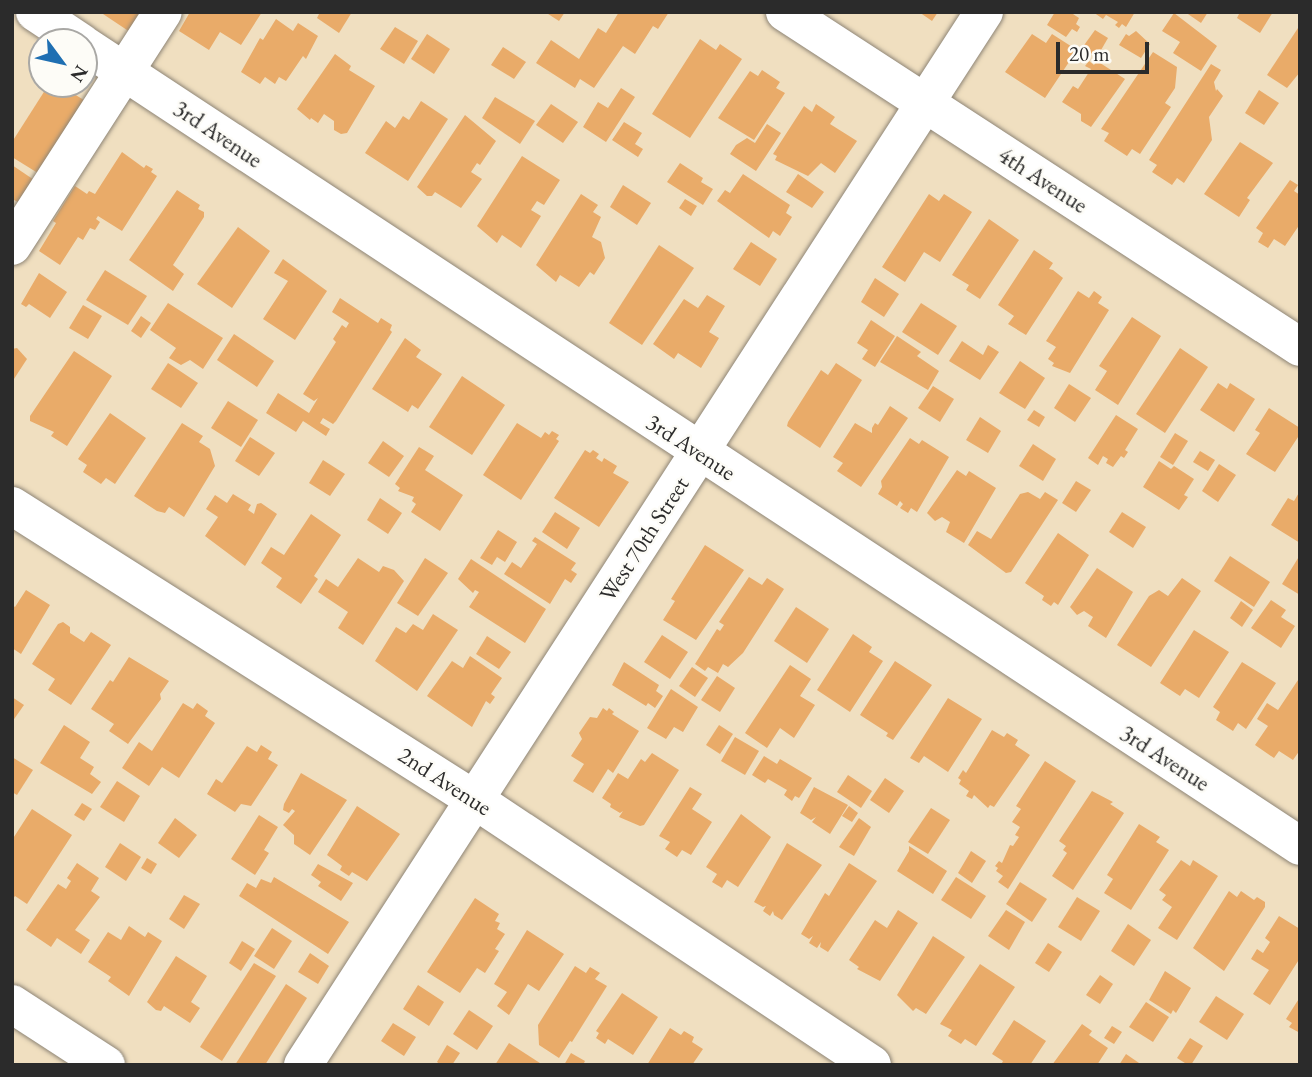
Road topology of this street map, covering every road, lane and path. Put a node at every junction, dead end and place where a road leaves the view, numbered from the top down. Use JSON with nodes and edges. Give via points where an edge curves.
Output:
{"nodes":[{"id":1,"x":35,"y":12,"type":"edge"},
{"id":2,"x":163,"y":12,"type":"edge"},
{"id":3,"x":785,"y":12,"type":"edge"},
{"id":4,"x":984,"y":12,"type":"edge"},
{"id":5,"x":59,"y":28,"type":"edge"},
{"id":6,"x":98,"y":54,"type":"edge"},
{"id":7,"x":124,"y":72,"type":"junction"},
{"id":8,"x":925,"y":103,"type":"junction"},
{"id":9,"x":12,"y":246,"type":"edge"},
{"id":10,"x":1300,"y":347,"type":"edge"},
{"id":11,"x":699,"y":453,"type":"junction"},
{"id":12,"x":12,"y":506,"type":"edge"},
{"id":13,"x":475,"y":800,"type":"junction"},
{"id":14,"x":1300,"y":846,"type":"edge"},
{"id":15,"x":17,"y":1018,"type":"edge"},
{"id":16,"x":106,"y":1065,"type":"edge"},
{"id":17,"x":303,"y":1065,"type":"edge"},
{"id":18,"x":872,"y":1065,"type":"edge"}],
"edges":[{"from":1,"to":5,"type":"street","name":"3rd Avenue"},
{"from":2,"to":7,"type":"street"},
{"from":3,"to":8,"type":"street","name":"4th Avenue"},
{"from":4,"to":8,"type":"street","name":"West 70th Street"},
{"from":6,"to":7,"type":"street","name":"3rd Avenue"},
{"from":7,"to":9,"type":"street"},
{"from":7,"to":11,"type":"street","name":"3rd Avenue"},
{"from":8,"to":10,"type":"street","name":"4th Avenue"},
{"from":8,"to":11,"type":"street","name":"West 70th Street"},
{"from":11,"to":13,"type":"street","name":"West 70th Street"},
{"from":11,"to":14,"type":"street","name":"3rd Avenue"},
{"from":12,"to":13,"type":"street","name":"2nd Avenue"},
{"from":13,"to":17,"type":"street","name":"West 70th Street"},
{"from":13,"to":18,"type":"street","name":"2nd Avenue"},
{"from":15,"to":16,"type":"street"}]}
